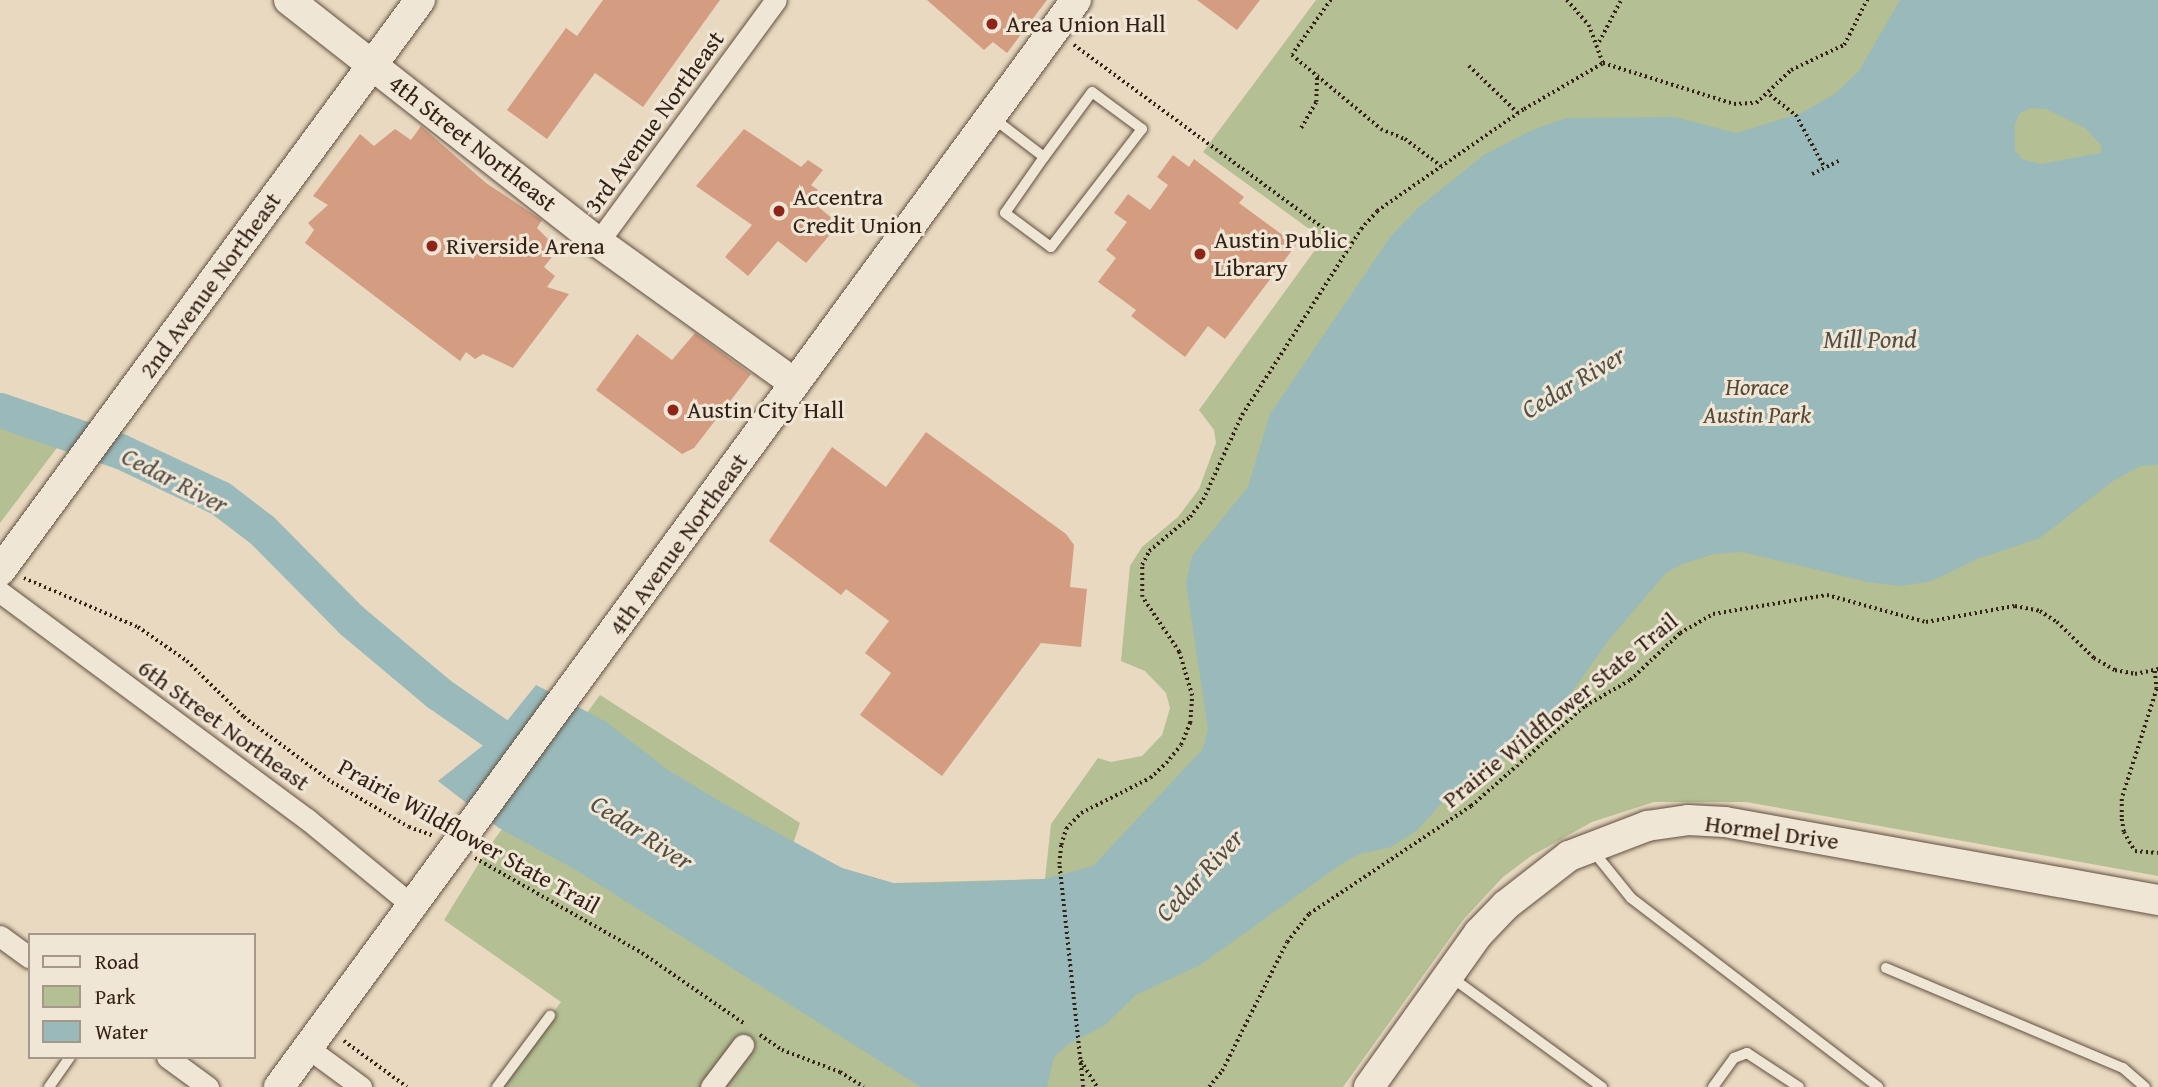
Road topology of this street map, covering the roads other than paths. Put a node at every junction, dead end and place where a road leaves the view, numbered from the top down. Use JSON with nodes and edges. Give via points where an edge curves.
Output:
{"nodes":[{"id":1,"x":289,"y":0,"type":"edge"},
{"id":2,"x":420,"y":0,"type":"edge"},
{"id":3,"x":776,"y":0,"type":"edge"},
{"id":4,"x":1076,"y":0,"type":"edge"},
{"id":5,"x":374,"y":64,"type":"junction"},
{"id":6,"x":990,"y":116,"type":"junction"},
{"id":7,"x":1044,"y":157,"type":"junction"},
{"id":8,"x":598,"y":242,"type":"junction"},
{"id":9,"x":794,"y":383,"type":"junction"},
{"id":10,"x":4,"y":566,"type":"edge"},
{"id":11,"x":0,"y":592,"type":"edge"},
{"id":12,"x":1589,"y":846,"type":"junction"},
{"id":13,"x":2158,"y":900,"type":"edge"},
{"id":14,"x":413,"y":906,"type":"junction"},
{"id":15,"x":0,"y":936,"type":"edge"},
{"id":16,"x":28,"y":957,"type":"edge"},
{"id":17,"x":1886,"y":968,"type":"dead end"},
{"id":18,"x":1449,"y":975,"type":"junction"},
{"id":19,"x":550,"y":1016,"type":"dead end"},
{"id":20,"x":316,"y":1037,"type":"junction"},
{"id":21,"x":743,"y":1045,"type":"dead end"},
{"id":22,"x":70,"y":1059,"type":"edge"},
{"id":23,"x":170,"y":1059,"type":"edge"},
{"id":24,"x":49,"y":1087,"type":"edge"},
{"id":25,"x":208,"y":1087,"type":"edge"},
{"id":26,"x":279,"y":1087,"type":"edge"},
{"id":27,"x":361,"y":1087,"type":"edge"},
{"id":28,"x":497,"y":1087,"type":"edge"},
{"id":29,"x":711,"y":1087,"type":"edge"},
{"id":30,"x":1369,"y":1087,"type":"edge"},
{"id":31,"x":1602,"y":1087,"type":"edge"},
{"id":32,"x":1713,"y":1087,"type":"edge"},
{"id":33,"x":1799,"y":1087,"type":"edge"},
{"id":34,"x":1878,"y":1087,"type":"edge"},
{"id":35,"x":2145,"y":1087,"type":"edge"}],
"edges":[{"from":1,"to":5,"type":"street","name":"4th Street Northeast"},
{"from":2,"to":5,"type":"street","name":"2nd Avenue Northeast"},
{"from":3,"to":8,"type":"street","name":"3rd Avenue Northeast"},
{"from":4,"to":6,"type":"street","name":"4th Avenue Northeast"},
{"from":5,"to":8,"type":"street","name":"4th Street Northeast"},
{"from":5,"to":10,"type":"street","name":"2nd Avenue Northeast"},
{"from":6,"to":7,"type":"lane"},
{"from":6,"to":9,"type":"street","name":"4th Avenue Northeast"},
{"from":7,"to":7,"type":"lane","via":[[1004,212],[1051,247],[1142,129],[1092,92]]},
{"from":8,"to":9,"type":"street","name":"4th Street Northeast"},
{"from":9,"to":14,"type":"street","name":"4th Avenue Northeast"},
{"from":11,"to":14,"type":"street","name":"6th Street Northeast","via":[[307,819]]},
{"from":12,"to":13,"type":"street","name":"Hormel Drive","via":[[1647,826],[1688,820],[1726,822]]},
{"from":12,"to":18,"type":"street","name":"Hormel Drive","via":[[1539,875],[1506,905]]},
{"from":12,"to":34,"type":"lane","via":[[1631,898]]},
{"from":14,"to":20,"type":"street","name":"4th Avenue Northeast"},
{"from":15,"to":16,"type":"street"},
{"from":17,"to":35,"type":"lane","via":[[2123,1068]]},
{"from":18,"to":30,"type":"street","name":"Hormel Drive"},
{"from":18,"to":31,"type":"lane"},
{"from":19,"to":28,"type":"lane"},
{"from":20,"to":26,"type":"street","name":"4th Avenue Northeast"},
{"from":20,"to":27,"type":"street"},
{"from":21,"to":29,"type":"street"},
{"from":22,"to":24,"type":"lane"},
{"from":23,"to":25,"type":"street"},
{"from":32,"to":33,"type":"lane","via":[[1734,1058],[1747,1053]]}]}
